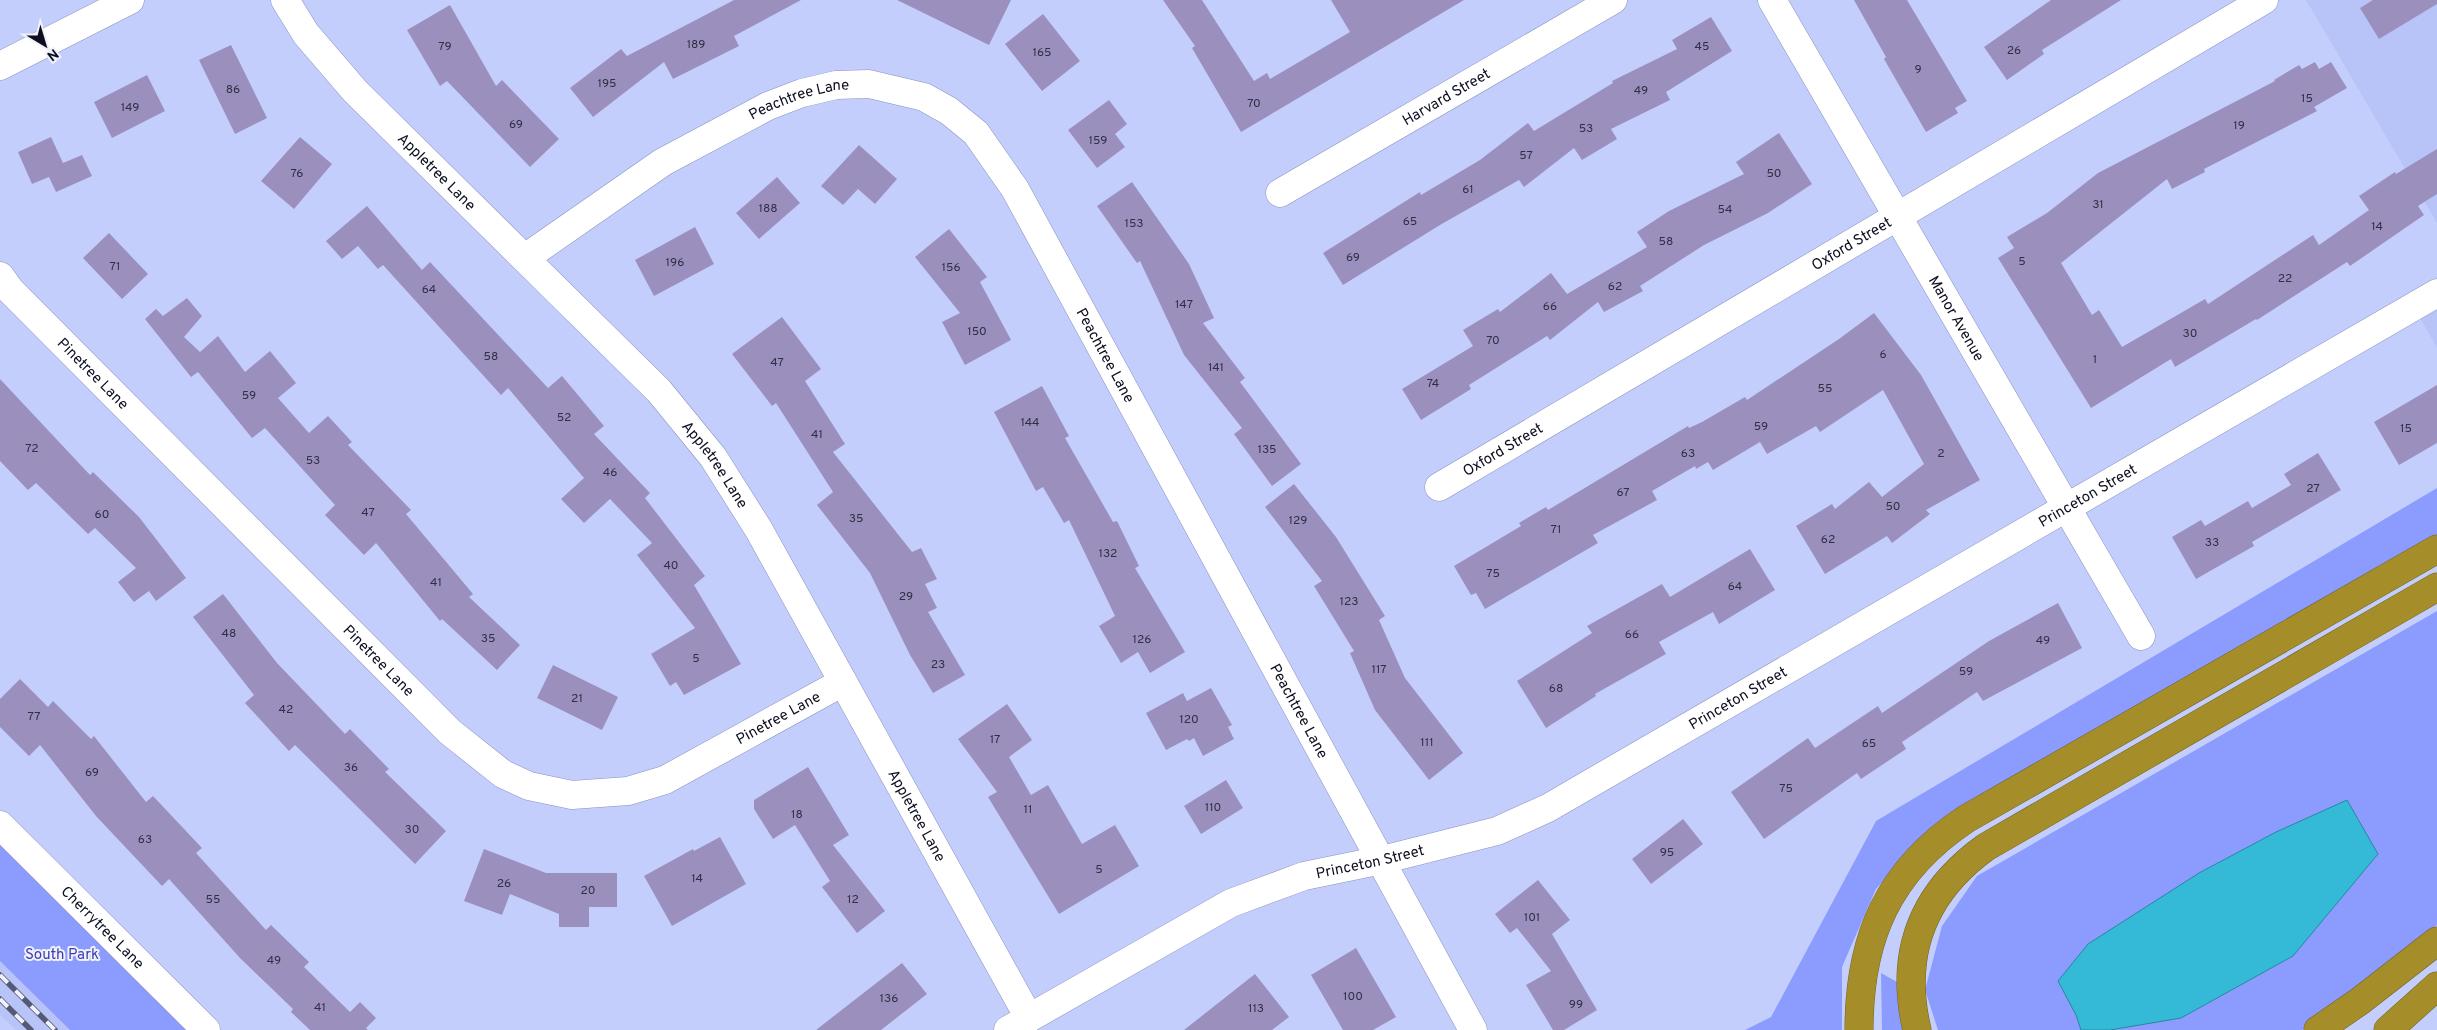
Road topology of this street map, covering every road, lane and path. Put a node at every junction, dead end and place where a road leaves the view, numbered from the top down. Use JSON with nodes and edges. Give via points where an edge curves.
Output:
{"nodes":[{"id":1,"x":130,"y":0,"type":"edge"},
{"id":2,"x":285,"y":0,"type":"edge"},
{"id":3,"x":1613,"y":0,"type":"edge"},
{"id":4,"x":1772,"y":0,"type":"edge"},
{"id":5,"x":2264,"y":0,"type":"edge"},
{"id":6,"x":0,"y":66,"type":"edge"},
{"id":7,"x":1280,"y":193,"type":"dead end"},
{"id":8,"x":1898,"y":216,"type":"junction"},
{"id":9,"x":525,"y":258,"type":"junction"},
{"id":10,"x":0,"y":276,"type":"edge"},
{"id":11,"x":2437,"y":293,"type":"edge"},
{"id":12,"x":1438,"y":487,"type":"dead end"},
{"id":13,"x":2068,"y":506,"type":"junction"},
{"id":14,"x":2437,"y":549,"type":"edge"},
{"id":15,"x":2437,"y":587,"type":"edge"},
{"id":16,"x":2141,"y":636,"type":"dead end"},
{"id":17,"x":843,"y":682,"type":"junction"},
{"id":18,"x":0,"y":826,"type":"edge"},
{"id":19,"x":1382,"y":860,"type":"junction"},
{"id":20,"x":2437,"y":941,"type":"edge"},
{"id":21,"x":2437,"y":986,"type":"edge"},
{"id":22,"x":1018,"y":1024,"type":"edge"},
{"id":23,"x":206,"y":1030,"type":"edge"},
{"id":24,"x":1473,"y":1030,"type":"edge"},
{"id":25,"x":1859,"y":1030,"type":"edge"},
{"id":26,"x":1917,"y":1030,"type":"edge"},
{"id":27,"x":2318,"y":1030,"type":"edge"},
{"id":28,"x":2388,"y":1030,"type":"edge"}],
"edges":[{"from":1,"to":6,"type":"street"},
{"from":2,"to":9,"type":"street","name":"Appletree Lane","via":[[306,34],[355,91]]},
{"from":3,"to":7,"type":"street","name":"Harvard Street"},
{"from":4,"to":8,"type":"street","name":"Manor Avenue"},
{"from":5,"to":8,"type":"street","name":"Oxford Street"},
{"from":8,"to":12,"type":"street","name":"Oxford Street"},
{"from":8,"to":13,"type":"street","name":"Manor Avenue"},
{"from":9,"to":17,"type":"street","name":"Appletree Lane","via":[[659,391],[713,457],[759,530]]},
{"from":9,"to":19,"type":"street","name":"Peachtree Lane","via":[[664,162],[768,106],[802,93],[836,85],[869,84],[924,96],[949,111],[976,133],[1015,190]]},
{"from":10,"to":17,"type":"street","name":"Pinetree Lane","via":[[10,290],[450,732],[503,774],[529,786],[572,795],[628,792],[665,780]]},
{"from":11,"to":13,"type":"street","name":"Princeton Street"},
{"from":13,"to":16,"type":"street","name":"Manor Avenue"},
{"from":13,"to":19,"type":"street","name":"Princeton Street","via":[[1548,808],[1498,831]]},
{"from":14,"to":25,"type":"highway","via":[[1974,814],[1929,847],[1898,882],[1878,920],[1864,967]]},
{"from":15,"to":26,"type":"highway","via":[[1969,859],[1940,892],[1919,927],[1910,981]]},
{"from":17,"to":22,"type":"street","name":"Appletree Lane"},
{"from":18,"to":23,"type":"street","name":"Cherrytree Lane"},
{"from":19,"to":22,"type":"street","name":"Princeton Street","via":[[1304,876],[1231,903]]},
{"from":19,"to":24,"type":"street","name":"Peachtree Lane"},
{"from":20,"to":27,"type":"highway"},
{"from":21,"to":28,"type":"highway"}]}
